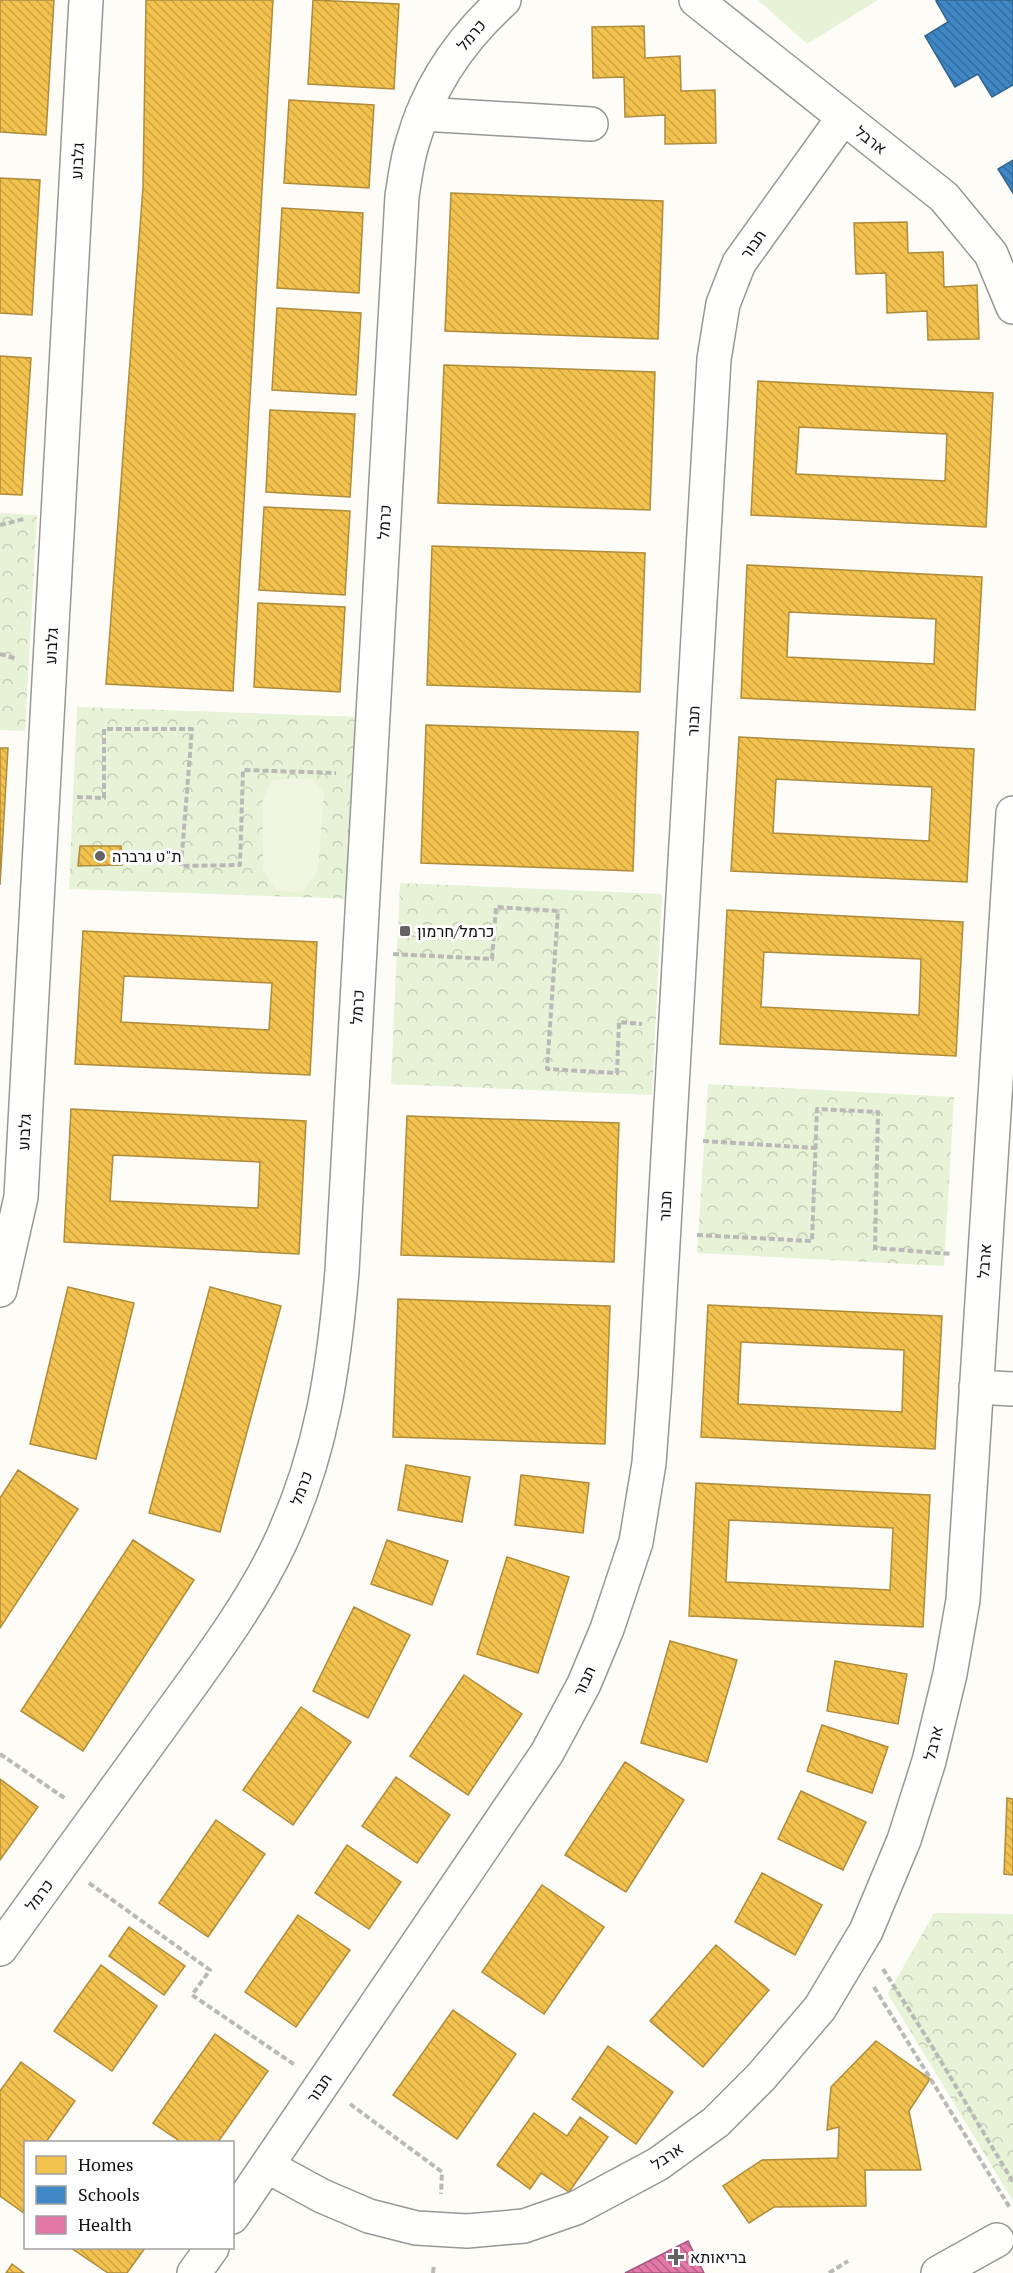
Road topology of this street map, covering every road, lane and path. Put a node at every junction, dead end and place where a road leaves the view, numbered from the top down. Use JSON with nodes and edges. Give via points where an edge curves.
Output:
{"nodes":[{"id":1,"x":86,"y":0,"type":"edge"},
{"id":2,"x":504,"y":0,"type":"edge"},
{"id":3,"x":696,"y":0,"type":"edge"},
{"id":4,"x":422,"y":114,"type":"junction"},
{"id":5,"x":843,"y":118,"type":"junction"},
{"id":6,"x":591,"y":124,"type":"dead end"},
{"id":7,"x":1013,"y":307,"type":"edge"},
{"id":8,"x":369,"y":774,"type":"junction"},
{"id":9,"x":43,"y":796,"type":"junction"},
{"id":10,"x":1013,"y":813,"type":"edge"},
{"id":11,"x":360,"y":953,"type":"junction"},
{"id":12,"x":676,"y":1026,"type":"junction"},
{"id":13,"x":669,"y":1139,"type":"junction"},
{"id":14,"x":816,"y":1148,"type":"junction"},
{"id":15,"x":663,"y":1233,"type":"junction"},
{"id":16,"x":984,"y":1257,"type":"junction"},
{"id":17,"x":0,"y":1290,"type":"edge"},
{"id":18,"x":976,"y":1387,"type":"junction"},
{"id":19,"x":1013,"y":1389,"type":"edge"},
{"id":20,"x":0,"y":1754,"type":"edge"},
{"id":21,"x":94,"y":1818,"type":"junction"},
{"id":22,"x":62,"y":1863,"type":"junction"},
{"id":23,"x":0,"y":1949,"type":"edge"},
{"id":24,"x":866,"y":1959,"type":"junction"},
{"id":25,"x":322,"y":2084,"type":"junction"},
{"id":26,"x":267,"y":2166,"type":"junction"},
{"id":27,"x":1013,"y":2182,"type":"edge"},
{"id":28,"x":1013,"y":2212,"type":"edge"},
{"id":29,"x":234,"y":2214,"type":"edge"},
{"id":30,"x":440,"y":2229,"type":"junction"},
{"id":31,"x":997,"y":2240,"type":"dead end"},
{"id":32,"x":211,"y":2249,"type":"edge"},
{"id":33,"x":848,"y":2261,"type":"dead end"},
{"id":34,"x":194,"y":2273,"type":"edge"},
{"id":35,"x":433,"y":2273,"type":"edge"},
{"id":36,"x":829,"y":2273,"type":"edge"},
{"id":37,"x":938,"y":2273,"type":"edge"}],
"edges":[{"from":1,"to":9,"type":"street","name":"גלבוע"},
{"from":2,"to":4,"type":"street","name":"כרמל","via":[[449,62]]},
{"from":3,"to":5,"type":"street","name":"ארבל"},
{"from":4,"to":6,"type":"street"},
{"from":4,"to":8,"type":"street","name":"כרמל","via":[[412,142],[402,196]]},
{"from":5,"to":7,"type":"street","name":"ארבל","via":[[944,197],[991,254]]},
{"from":5,"to":12,"type":"street","name":"תבור","via":[[739,263],[723,304],[714,359]]},
{"from":8,"to":9,"type":"path","via":[[243,770],[240,865],[181,866],[192,729],[104,729],[104,798]]},
{"from":8,"to":11,"type":"street","name":"כרמל"},
{"from":9,"to":17,"type":"street","name":"גלבוע","via":[[21,1197]]},
{"from":10,"to":16,"type":"street","name":"ארבל"},
{"from":11,"to":12,"type":"path","via":[[492,959],[496,907],[558,911],[547,1069],[617,1073],[619,1022]]},
{"from":11,"to":21,"type":"street","name":"כרמל","via":[[335,1350],[322,1422],[304,1481],[280,1544],[245,1605]]},
{"from":12,"to":13,"type":"street","name":"תבור"},
{"from":13,"to":14,"type":"path"},
{"from":13,"to":15,"type":"street","name":"תבור"},
{"from":14,"to":15,"type":"path","via":[[812,1241]]},
{"from":14,"to":16,"type":"path","via":[[817,1109],[878,1112],[875,1248]]},
{"from":15,"to":25,"type":"street","name":"תבור","via":[[649,1463],[636,1542],[607,1629],[584,1684],[547,1753]]},
{"from":16,"to":18,"type":"street","name":"ארבל"},
{"from":18,"to":19,"type":"street"},
{"from":18,"to":24,"type":"street","name":"ארבל","via":[[963,1600],[950,1674],[904,1840],[866,1931]]},
{"from":20,"to":21,"type":"path"},
{"from":21,"to":22,"type":"street","name":"כרמל"},
{"from":22,"to":23,"type":"street","name":"כרמל"},
{"from":22,"to":25,"type":"path","via":[[210,1970],[192,1995]]},
{"from":24,"to":27,"type":"path","via":[[927,2038]]},
{"from":24,"to":28,"type":"path"},
{"from":24,"to":30,"type":"street","name":"ארבל","via":[[716,2122],[658,2164],[576,2208],[524,2226]]},
{"from":25,"to":26,"type":"street","name":"תבור"},
{"from":25,"to":30,"type":"path","via":[[442,2172]]},
{"from":26,"to":29,"type":"street","name":"תבור"},
{"from":26,"to":30,"type":"street","name":"ארבל","via":[[369,2216],[416,2228]]},
{"from":30,"to":35,"type":"path"},
{"from":31,"to":37,"type":"street"},
{"from":32,"to":34,"type":"street"},
{"from":33,"to":36,"type":"path"}]}
